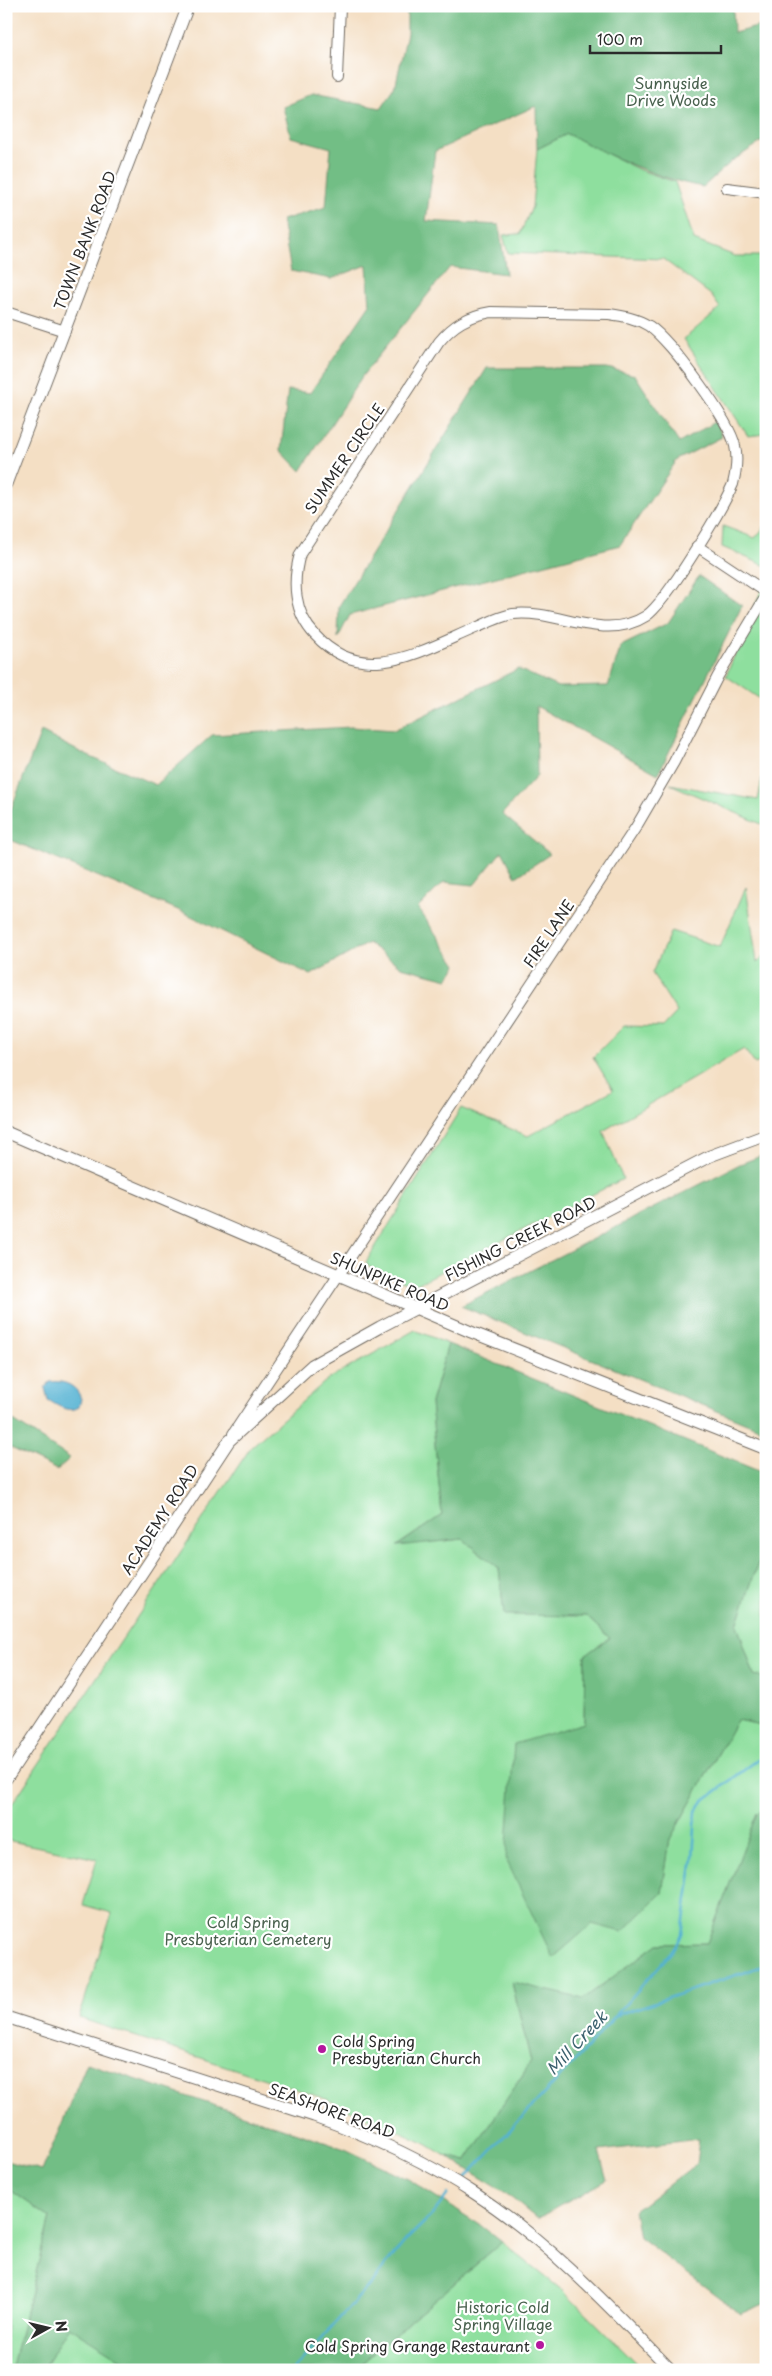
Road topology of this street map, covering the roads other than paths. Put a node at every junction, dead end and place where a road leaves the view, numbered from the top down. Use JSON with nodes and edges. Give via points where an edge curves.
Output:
{"nodes":[{"id":1,"x":188,"y":6,"type":"edge"},
{"id":2,"x":340,"y":6,"type":"edge"},
{"id":3,"x":336,"y":77,"type":"dead end"},
{"id":4,"x":727,"y":188,"type":"dead end"},
{"id":5,"x":766,"y":194,"type":"edge"},
{"id":6,"x":6,"y":312,"type":"edge"},
{"id":7,"x":65,"y":331,"type":"junction"},
{"id":8,"x":6,"y":484,"type":"edge"},
{"id":9,"x":696,"y":546,"type":"junction"},
{"id":10,"x":766,"y":592,"type":"edge"},
{"id":11,"x":766,"y":596,"type":"edge"},
{"id":12,"x":6,"y":1132,"type":"edge"},
{"id":13,"x":766,"y":1135,"type":"edge"},
{"id":14,"x":338,"y":1276,"type":"junction"},
{"id":15,"x":415,"y":1308,"type":"junction"},
{"id":16,"x":229,"y":1441,"type":"junction"},
{"id":17,"x":766,"y":1449,"type":"edge"},
{"id":18,"x":6,"y":1779,"type":"edge"},
{"id":19,"x":6,"y":2017,"type":"edge"},
{"id":20,"x":671,"y":2370,"type":"edge"}],
"edges":[{"from":1,"to":7,"type":"street","name":"TOWN BANK ROAD"},
{"from":2,"to":3,"type":"street"},
{"from":4,"to":5,"type":"street"},
{"from":6,"to":7,"type":"street"},
{"from":7,"to":8,"type":"street","name":"TOWN BANK ROAD"},
{"from":9,"to":9,"type":"street","name":"SUMMER CIRCLE","via":[[663,598],[647,615],[636,621],[602,627],[539,614],[511,614],[408,656],[381,663],[344,656],[321,642],[305,621],[296,596],[296,568],[305,542],[439,342],[457,324],[491,312],[622,316],[647,325],[666,342],[726,423],[735,446],[733,484]]},
{"from":9,"to":10,"type":"street"},
{"from":11,"to":14,"type":"street","name":"FIRE LANE","via":[[718,676],[636,827]]},
{"from":12,"to":14,"type":"street","name":"SHUNPIKE ROAD"},
{"from":13,"to":15,"type":"street","name":"FISHING CREEK ROAD","via":[[710,1156]]},
{"from":14,"to":15,"type":"street","name":"SHUNPIKE ROAD"},
{"from":14,"to":16,"type":"street","name":"ACADEMY ROAD"},
{"from":15,"to":16,"type":"street","name":"FISHING CREEK ROAD","via":[[312,1365]]},
{"from":15,"to":17,"type":"street","name":"SHUNPIKE ROAD"},
{"from":16,"to":18,"type":"street","name":"ACADEMY ROAD"},
{"from":19,"to":20,"type":"street","name":"SEASHORE ROAD","via":[[314,2116],[417,2159],[475,2193],[528,2233]]}]}
